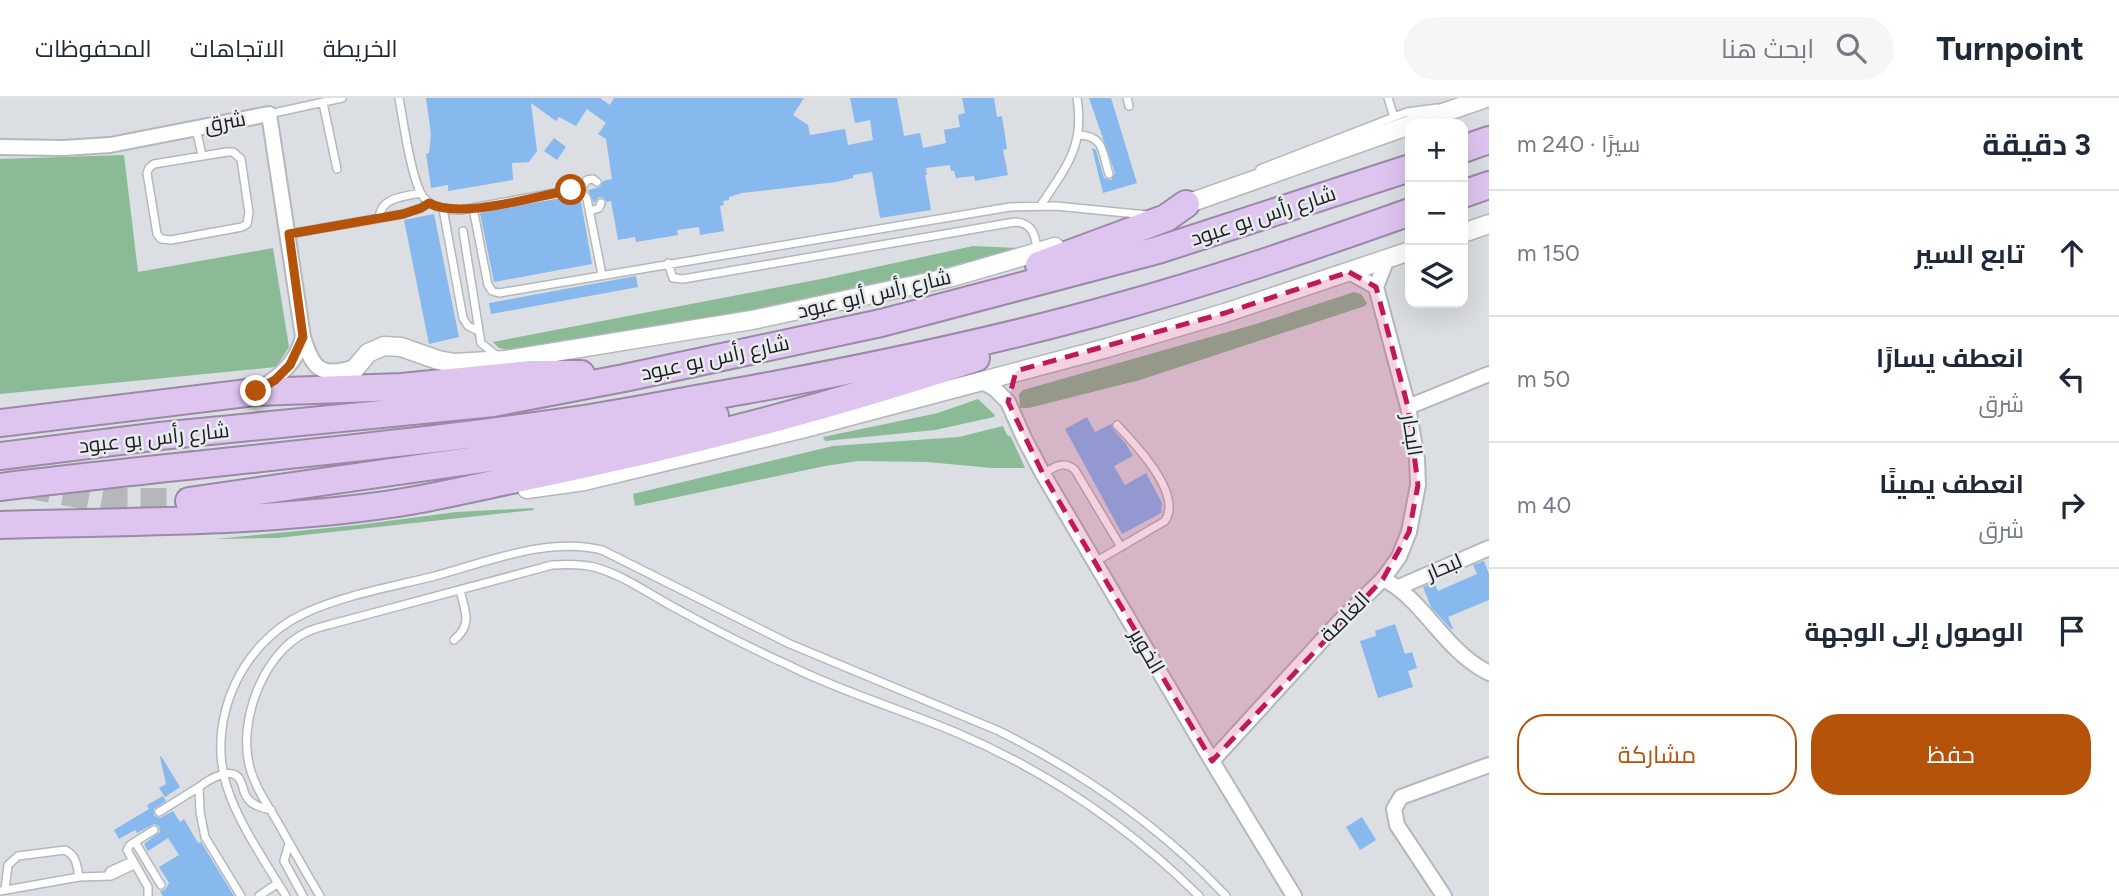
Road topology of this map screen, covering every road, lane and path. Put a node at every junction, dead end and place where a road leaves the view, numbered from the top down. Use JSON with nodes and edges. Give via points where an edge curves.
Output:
{"nodes":[{"id":1,"x":342,"y":98,"type":"edge"},
{"id":2,"x":1077,"y":98,"type":"edge"},
{"id":3,"x":1388,"y":98,"type":"edge"},
{"id":4,"x":1486,"y":98,"type":"edge"},
{"id":5,"x":402,"y":99,"type":"edge"},
{"id":6,"x":323,"y":103,"type":"junction"},
{"id":7,"x":269,"y":114,"type":"junction"},
{"id":8,"x":1416,"y":119,"type":"edge"},
{"id":9,"x":1405,"y":122,"type":"edge"},
{"id":10,"x":196,"y":127,"type":"junction"},
{"id":11,"x":1079,"y":135,"type":"junction"},
{"id":12,"x":1489,"y":140,"type":"edge"},
{"id":13,"x":0,"y":147,"type":"edge"},
{"id":14,"x":1468,"y":147,"type":"edge"},
{"id":15,"x":202,"y":156,"type":"junction"},
{"id":16,"x":337,"y":170,"type":"dead end"},
{"id":17,"x":1405,"y":170,"type":"edge"},
{"id":18,"x":1108,"y":174,"type":"dead end"},
{"id":19,"x":597,"y":182,"type":"dead end"},
{"id":20,"x":1489,"y":185,"type":"edge"},
{"id":21,"x":580,"y":190,"type":"junction"},
{"id":22,"x":1468,"y":192,"type":"edge"},
{"id":23,"x":419,"y":193,"type":"junction"},
{"id":24,"x":429,"y":203,"type":"junction"},
{"id":25,"x":601,"y":203,"type":"dead end"},
{"id":26,"x":1186,"y":204,"type":"junction"},
{"id":27,"x":1041,"y":205,"type":"junction"},
{"id":28,"x":473,"y":208,"type":"junction"},
{"id":29,"x":443,"y":209,"type":"junction"},
{"id":30,"x":590,"y":211,"type":"junction"},
{"id":31,"x":1405,"y":214,"type":"edge"},
{"id":32,"x":1154,"y":216,"type":"junction"},
{"id":33,"x":379,"y":218,"type":"junction"},
{"id":34,"x":1489,"y":224,"type":"edge"},
{"id":35,"x":868,"y":230,"type":"junction"},
{"id":36,"x":463,"y":231,"type":"dead end"},
{"id":37,"x":1468,"y":231,"type":"edge"},
{"id":38,"x":289,"y":234,"type":"junction"},
{"id":39,"x":871,"y":247,"type":"junction"},
{"id":40,"x":1037,"y":253,"type":"junction"},
{"id":41,"x":1405,"y":253,"type":"edge"},
{"id":42,"x":1387,"y":259,"type":"junction"},
{"id":43,"x":668,"y":263,"type":"junction"},
{"id":44,"x":1349,"y":272,"type":"junction"},
{"id":45,"x":602,"y":275,"type":"junction"},
{"id":46,"x":1376,"y":287,"type":"junction"},
{"id":47,"x":881,"y":323,"type":"junction"},
{"id":48,"x":1047,"y":327,"type":"junction"},
{"id":49,"x":479,"y":331,"type":"junction"},
{"id":50,"x":303,"y":337,"type":"junction"},
{"id":51,"x":470,"y":353,"type":"junction"},
{"id":52,"x":506,"y":360,"type":"junction"},
{"id":53,"x":356,"y":367,"type":"junction"},
{"id":54,"x":982,"y":368,"type":"junction"},
{"id":55,"x":1016,"y":371,"type":"junction"},
{"id":56,"x":1489,"y":374,"type":"edge"},
{"id":57,"x":624,"y":378,"type":"junction"},
{"id":58,"x":339,"y":388,"type":"junction"},
{"id":59,"x":256,"y":391,"type":"junction"},
{"id":60,"x":189,"y":398,"type":"junction"},
{"id":61,"x":1008,"y":402,"type":"junction"},
{"id":62,"x":0,"y":407,"type":"edge"},
{"id":63,"x":1408,"y":407,"type":"junction"},
{"id":64,"x":0,"y":423,"type":"edge"},
{"id":65,"x":1117,"y":425,"type":"dead end"},
{"id":66,"x":0,"y":456,"type":"edge"},
{"id":67,"x":1043,"y":474,"type":"junction"},
{"id":68,"x":0,"y":487,"type":"edge"},
{"id":69,"x":189,"y":501,"type":"tunnel mouth"},
{"id":70,"x":0,"y":525,"type":"edge"},
{"id":71,"x":1121,"y":547,"type":"junction"},
{"id":72,"x":1489,"y":548,"type":"edge"},
{"id":73,"x":1095,"y":562,"type":"junction"},
{"id":74,"x":1383,"y":579,"type":"junction"},
{"id":75,"x":1399,"y":587,"type":"junction"},
{"id":76,"x":460,"y":590,"type":"junction"},
{"id":77,"x":454,"y":640,"type":"dead end"},
{"id":78,"x":1489,"y":673,"type":"edge"},
{"id":79,"x":1212,"y":761,"type":"junction"},
{"id":80,"x":1489,"y":765,"type":"edge"},
{"id":81,"x":223,"y":774,"type":"junction"},
{"id":82,"x":199,"y":786,"type":"junction"},
{"id":83,"x":271,"y":810,"type":"junction"},
{"id":84,"x":159,"y":812,"type":"dead end"},
{"id":85,"x":154,"y":830,"type":"dead end"},
{"id":86,"x":135,"y":842,"type":"junction"},
{"id":87,"x":289,"y":843,"type":"junction"},
{"id":88,"x":133,"y":863,"type":"junction"},
{"id":89,"x":79,"y":877,"type":"junction"},
{"id":90,"x":278,"y":883,"type":"junction"},
{"id":91,"x":162,"y":884,"type":"dead end"},
{"id":92,"x":3,"y":890,"type":"edge"},
{"id":93,"x":148,"y":896,"type":"edge"},
{"id":94,"x":241,"y":896,"type":"edge"},
{"id":95,"x":259,"y":896,"type":"edge"},
{"id":96,"x":286,"y":896,"type":"edge"},
{"id":97,"x":303,"y":896,"type":"edge"},
{"id":98,"x":320,"y":896,"type":"edge"},
{"id":99,"x":1199,"y":896,"type":"edge"},
{"id":100,"x":1226,"y":896,"type":"edge"},
{"id":101,"x":1294,"y":896,"type":"edge"},
{"id":102,"x":1444,"y":896,"type":"edge"}],
"edges":[{"from":1,"to":6,"type":"lane"},
{"from":2,"to":11,"type":"lane"},
{"from":3,"to":9,"type":"lane"},
{"from":4,"to":8,"type":"street","name":"شارع رأس أبو عبود"},
{"from":5,"to":23,"type":"lane"},
{"from":6,"to":7,"type":"lane"},
{"from":6,"to":16,"type":"lane"},
{"from":7,"to":10,"type":"street","name":"شرق"},
{"from":7,"to":38,"type":"street","name":"شرق"},
{"from":9,"to":26,"type":"street","name":"شارع رأس أبو عبود"},
{"from":10,"to":13,"type":"street","name":"شرق","via":[[110,145]]},
{"from":10,"to":15,"type":"lane"},
{"from":11,"to":18,"type":"lane","via":[[1097,139]]},
{"from":11,"to":27,"type":"lane","via":[[1074,153]]},
{"from":12,"to":14,"type":"highway"},
{"from":15,"to":15,"type":"lane","via":[[149,168],[161,239],[247,224],[238,154]]},
{"from":17,"to":47,"type":"highway","name":"شارع رأس بو عبود","via":[[1158,250]]},
{"from":19,"to":21,"type":"lane","via":[[587,180]]},
{"from":20,"to":22,"type":"highway"},
{"from":21,"to":28,"type":"lane"},
{"from":21,"to":30,"type":"lane"},
{"from":23,"to":24,"type":"lane"},
{"from":23,"to":33,"type":"lane","via":[[389,201]]},
{"from":24,"to":29,"type":"lane"},
{"from":24,"to":33,"type":"lane"},
{"from":25,"to":30,"type":"lane"},
{"from":26,"to":32,"type":"street","name":"شارع رأس أبو عبود"},
{"from":26,"to":47,"type":"highway","via":[[1166,218]]},
{"from":27,"to":32,"type":"lane"},
{"from":27,"to":35,"type":"lane"},
{"from":28,"to":29,"type":"lane"},
{"from":28,"to":45,"type":"lane","via":[[488,285],[495,292]]},
{"from":29,"to":49,"type":"lane","via":[[463,318]]},
{"from":30,"to":45,"type":"lane"},
{"from":31,"to":48,"type":"highway","name":"شارع رأس بو عبود","via":[[1261,264]]},
{"from":32,"to":40,"type":"street","name":"شارع رأس أبو عبود"},
{"from":33,"to":38,"type":"lane"},
{"from":34,"to":37,"type":"street"},
{"from":35,"to":39,"type":"lane"},
{"from":35,"to":43,"type":"lane"},
{"from":36,"to":49,"type":"lane"},
{"from":38,"to":50,"type":"street","name":"شرق"},
{"from":39,"to":40,"type":"lane","via":[[1023,222],[1036,239]]},
{"from":39,"to":43,"type":"lane","via":[[683,279],[670,275]]},
{"from":40,"to":52,"type":"street","name":"شارع رأس أبو عبود","via":[[952,277],[752,320]]},
{"from":41,"to":42,"type":"street"},
{"from":42,"to":44,"type":"street"},
{"from":42,"to":46,"type":"street"},
{"from":43,"to":45,"type":"lane"},
{"from":44,"to":46,"type":"street"},
{"from":44,"to":55,"type":"street","via":[[1225,313]]},
{"from":46,"to":63,"type":"street","name":"البحار"},
{"from":47,"to":57,"type":"highway","name":"شارع رأس بو عبود"},
{"from":48,"to":54,"type":"highway"},
{"from":48,"to":68,"type":"highway","name":"شارع رأس بو عبود","via":[[858,369],[588,419],[421,442]]},
{"from":49,"to":51,"type":"lane"},
{"from":50,"to":53,"type":"street","name":"شرق","via":[[319,369],[338,372]]},
{"from":50,"to":59,"type":"street","via":[[290,365]]},
{"from":51,"to":52,"type":"street","name":"شارع رأس أبو عبود"},
{"from":51,"to":52,"type":"lane","via":[[492,353]]},
{"from":51,"to":53,"type":"street","name":"شارع رأس أبو عبود","via":[[419,354],[384,346],[368,353]]},
{"from":53,"to":58,"type":"street","name":"شارع رأس أبو عبود"},
{"from":54,"to":55,"type":"street"},
{"from":54,"to":61,"type":"street","name":"الخوير"},
{"from":54,"to":69,"type":"highway","via":[[573,446]]},
{"from":54,"to":70,"type":"highway","via":[[575,467],[391,504],[167,522]]},
{"from":55,"to":61,"type":"street"},
{"from":56,"to":63,"type":"street"},
{"from":57,"to":58,"type":"highway","via":[[531,374]]},
{"from":57,"to":66,"type":"highway","name":"شارع رأس بو عبود","via":[[493,403]]},
{"from":58,"to":59,"type":"highway"},
{"from":59,"to":60,"type":"highway"},
{"from":60,"to":62,"type":"highway","via":[[112,394]]},
{"from":60,"to":64,"type":"highway"},
{"from":61,"to":67,"type":"street","name":"الخوير"},
{"from":63,"to":74,"type":"street","name":"البحار","via":[[1417,458],[1415,509],[1399,556]]},
{"from":65,"to":71,"type":"lane","via":[[1148,461],[1170,506],[1164,522]]},
{"from":67,"to":71,"type":"lane","via":[[1059,464],[1075,470]]},
{"from":67,"to":73,"type":"street","name":"الخوير"},
{"from":71,"to":73,"type":"lane"},
{"from":72,"to":75,"type":"street","name":"لبحار"},
{"from":73,"to":79,"type":"street","name":"الخوير"},
{"from":74,"to":75,"type":"street","name":"الغاصة"},
{"from":74,"to":79,"type":"street","name":"الغاصة"},
{"from":75,"to":78,"type":"street","name":"الغاصة","via":[[1456,650]]},
{"from":76,"to":77,"type":"lane","via":[[467,623]]},
{"from":76,"to":83,"type":"lane","via":[[305,632],[281,652],[263,677],[251,706],[247,736],[250,767]]},
{"from":76,"to":99,"type":"lane","via":[[552,565],[573,564],[612,573],[807,675],[952,731],[1031,768],[1120,826]]},
{"from":79,"to":101,"type":"street","name":"الخوير"},
{"from":80,"to":102,"type":"street","via":[[1401,797],[1394,809],[1396,825]]},
{"from":81,"to":82,"type":"lane"},
{"from":81,"to":83,"type":"lane","via":[[238,776],[248,799]]},
{"from":81,"to":90,"type":"lane","via":[[236,810]]},
{"from":81,"to":100,"type":"lane","via":[[221,733],[240,671],[284,625],[324,606],[531,550],[586,545],[638,566],[790,644],[1028,745],[1120,803]]},
{"from":82,"to":84,"type":"lane"},
{"from":82,"to":94,"type":"lane","via":[[205,837]]},
{"from":83,"to":87,"type":"lane"},
{"from":85,"to":86,"type":"lane"},
{"from":86,"to":88,"type":"lane","via":[[127,850]]},
{"from":86,"to":91,"type":"lane"},
{"from":87,"to":97,"type":"lane","via":[[284,861]]},
{"from":87,"to":98,"type":"lane"},
{"from":88,"to":89,"type":"lane","via":[[116,875]]},
{"from":88,"to":93,"type":"lane","via":[[148,887]]},
{"from":89,"to":92,"type":"lane"},
{"from":89,"to":92,"type":"lane","via":[[77,861],[65,850],[18,856],[8,865]]},
{"from":90,"to":95,"type":"lane"},
{"from":90,"to":96,"type":"lane"}]}
